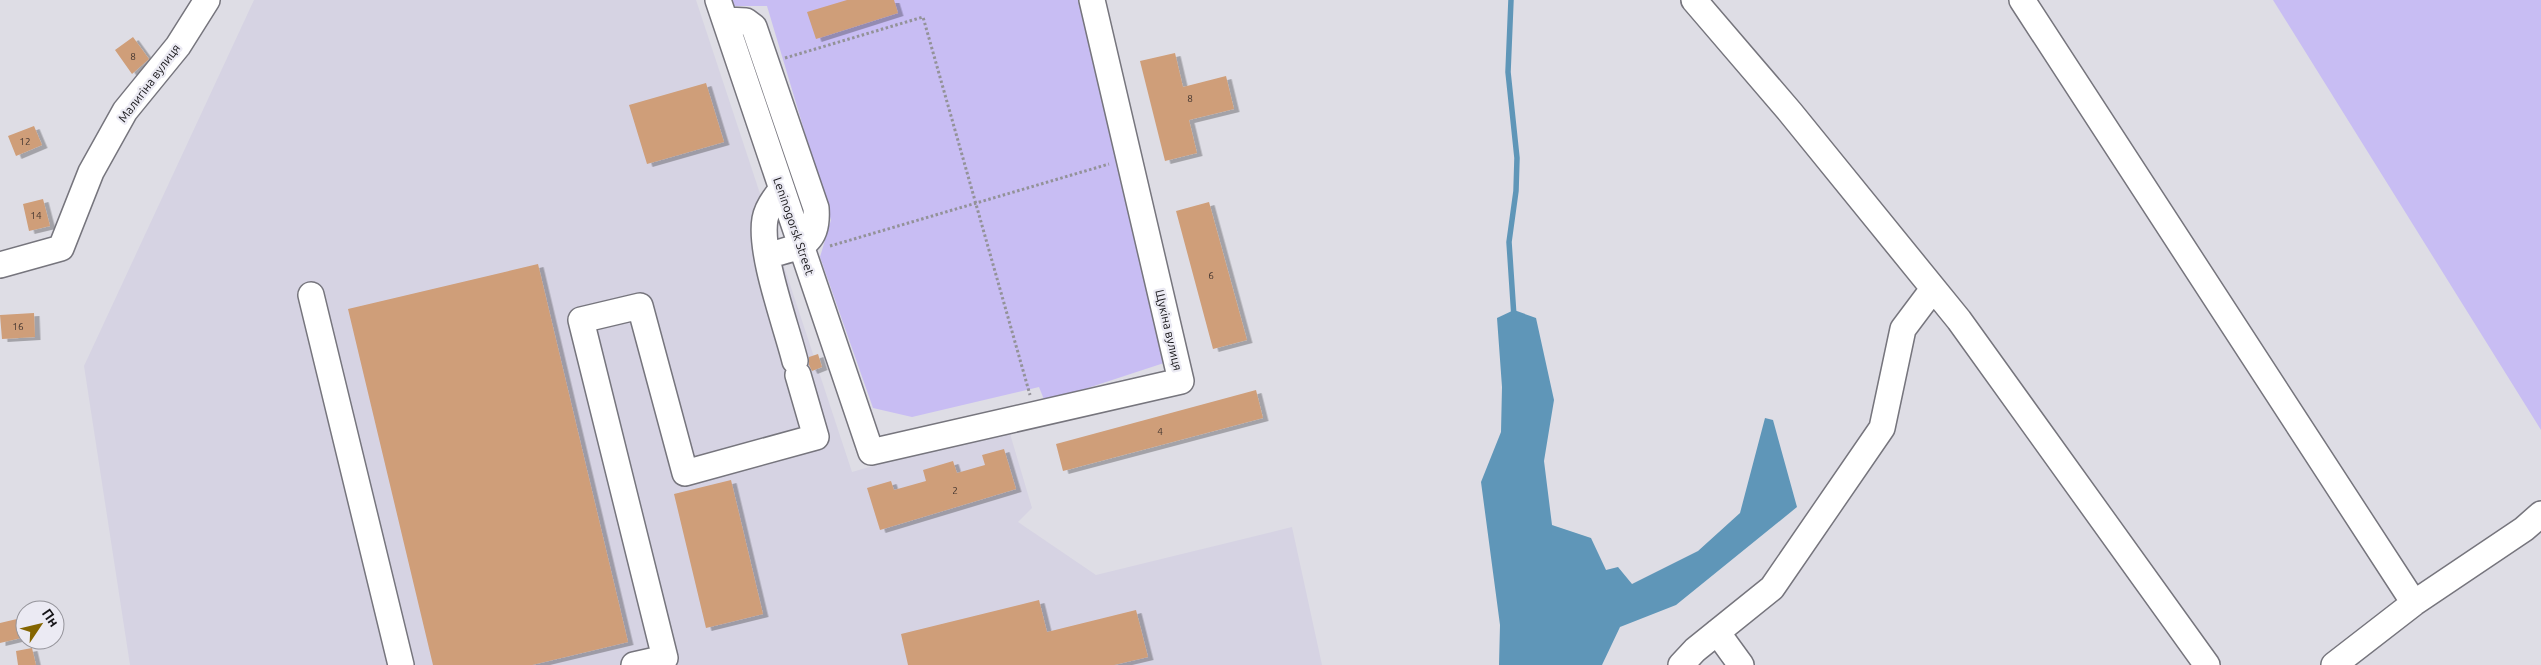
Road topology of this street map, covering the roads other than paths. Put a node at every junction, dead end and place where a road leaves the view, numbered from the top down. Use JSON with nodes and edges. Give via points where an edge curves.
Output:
{"nodes":[{"id":1,"x":207,"y":0,"type":"edge"},
{"id":2,"x":1092,"y":0,"type":"edge"},
{"id":3,"x":1694,"y":0,"type":"edge"},
{"id":4,"x":2022,"y":0,"type":"edge"},
{"id":5,"x":722,"y":10,"type":"edge"},
{"id":6,"x":782,"y":189,"type":"junction"},
{"id":7,"x":802,"y":249,"type":"junction"},
{"id":8,"x":767,"y":256,"type":"junction"},
{"id":9,"x":0,"y":265,"type":"edge"},
{"id":10,"x":1934,"y":288,"type":"junction"},
{"id":11,"x":311,"y":295,"type":"dead end"},
{"id":12,"x":871,"y":452,"type":"joint"},
{"id":13,"x":2541,"y":514,"type":"edge"},
{"id":14,"x":2414,"y":603,"type":"junction"},
{"id":15,"x":1717,"y":632,"type":"junction"},
{"id":16,"x":401,"y":665,"type":"edge"},
{"id":17,"x":634,"y":665,"type":"edge"},
{"id":18,"x":1681,"y":665,"type":"edge"},
{"id":19,"x":1741,"y":665,"type":"edge"},
{"id":20,"x":2207,"y":665,"type":"edge"},
{"id":21,"x":2334,"y":665,"type":"edge"}],
"edges":[{"from":1,"to":9,"type":"street","name":"Малигіна вулиця","via":[[178,46],[125,111],[91,172],[61,248]]},
{"from":2,"to":12,"type":"street","name":"Щукіна вулиця","via":[[1181,381]]},
{"from":3,"to":10,"type":"street"},
{"from":4,"to":14,"type":"street"},
{"from":5,"to":6,"type":"street","name":"Leninogorsk Street"},
{"from":5,"to":7,"type":"street","via":[[754,27],[768,64],[816,208],[817,224],[812,238]]},
{"from":6,"to":7,"type":"street","name":"Leninogorsk Street"},
{"from":6,"to":8,"type":"street","via":[[765,217]]},
{"from":7,"to":8,"type":"street"},
{"from":7,"to":12,"type":"street","name":"Leninogorsk Street"},
{"from":8,"to":17,"type":"street","via":[[816,436],[685,473],[640,306],[581,320],[665,658]]},
{"from":10,"to":15,"type":"street","via":[[1903,329],[1882,428],[1772,588]]},
{"from":10,"to":20,"type":"street","via":[[1986,355]]},
{"from":11,"to":16,"type":"street"},
{"from":13,"to":14,"type":"street"},
{"from":14,"to":21,"type":"street"},
{"from":15,"to":18,"type":"street"},
{"from":15,"to":19,"type":"street"}]}
